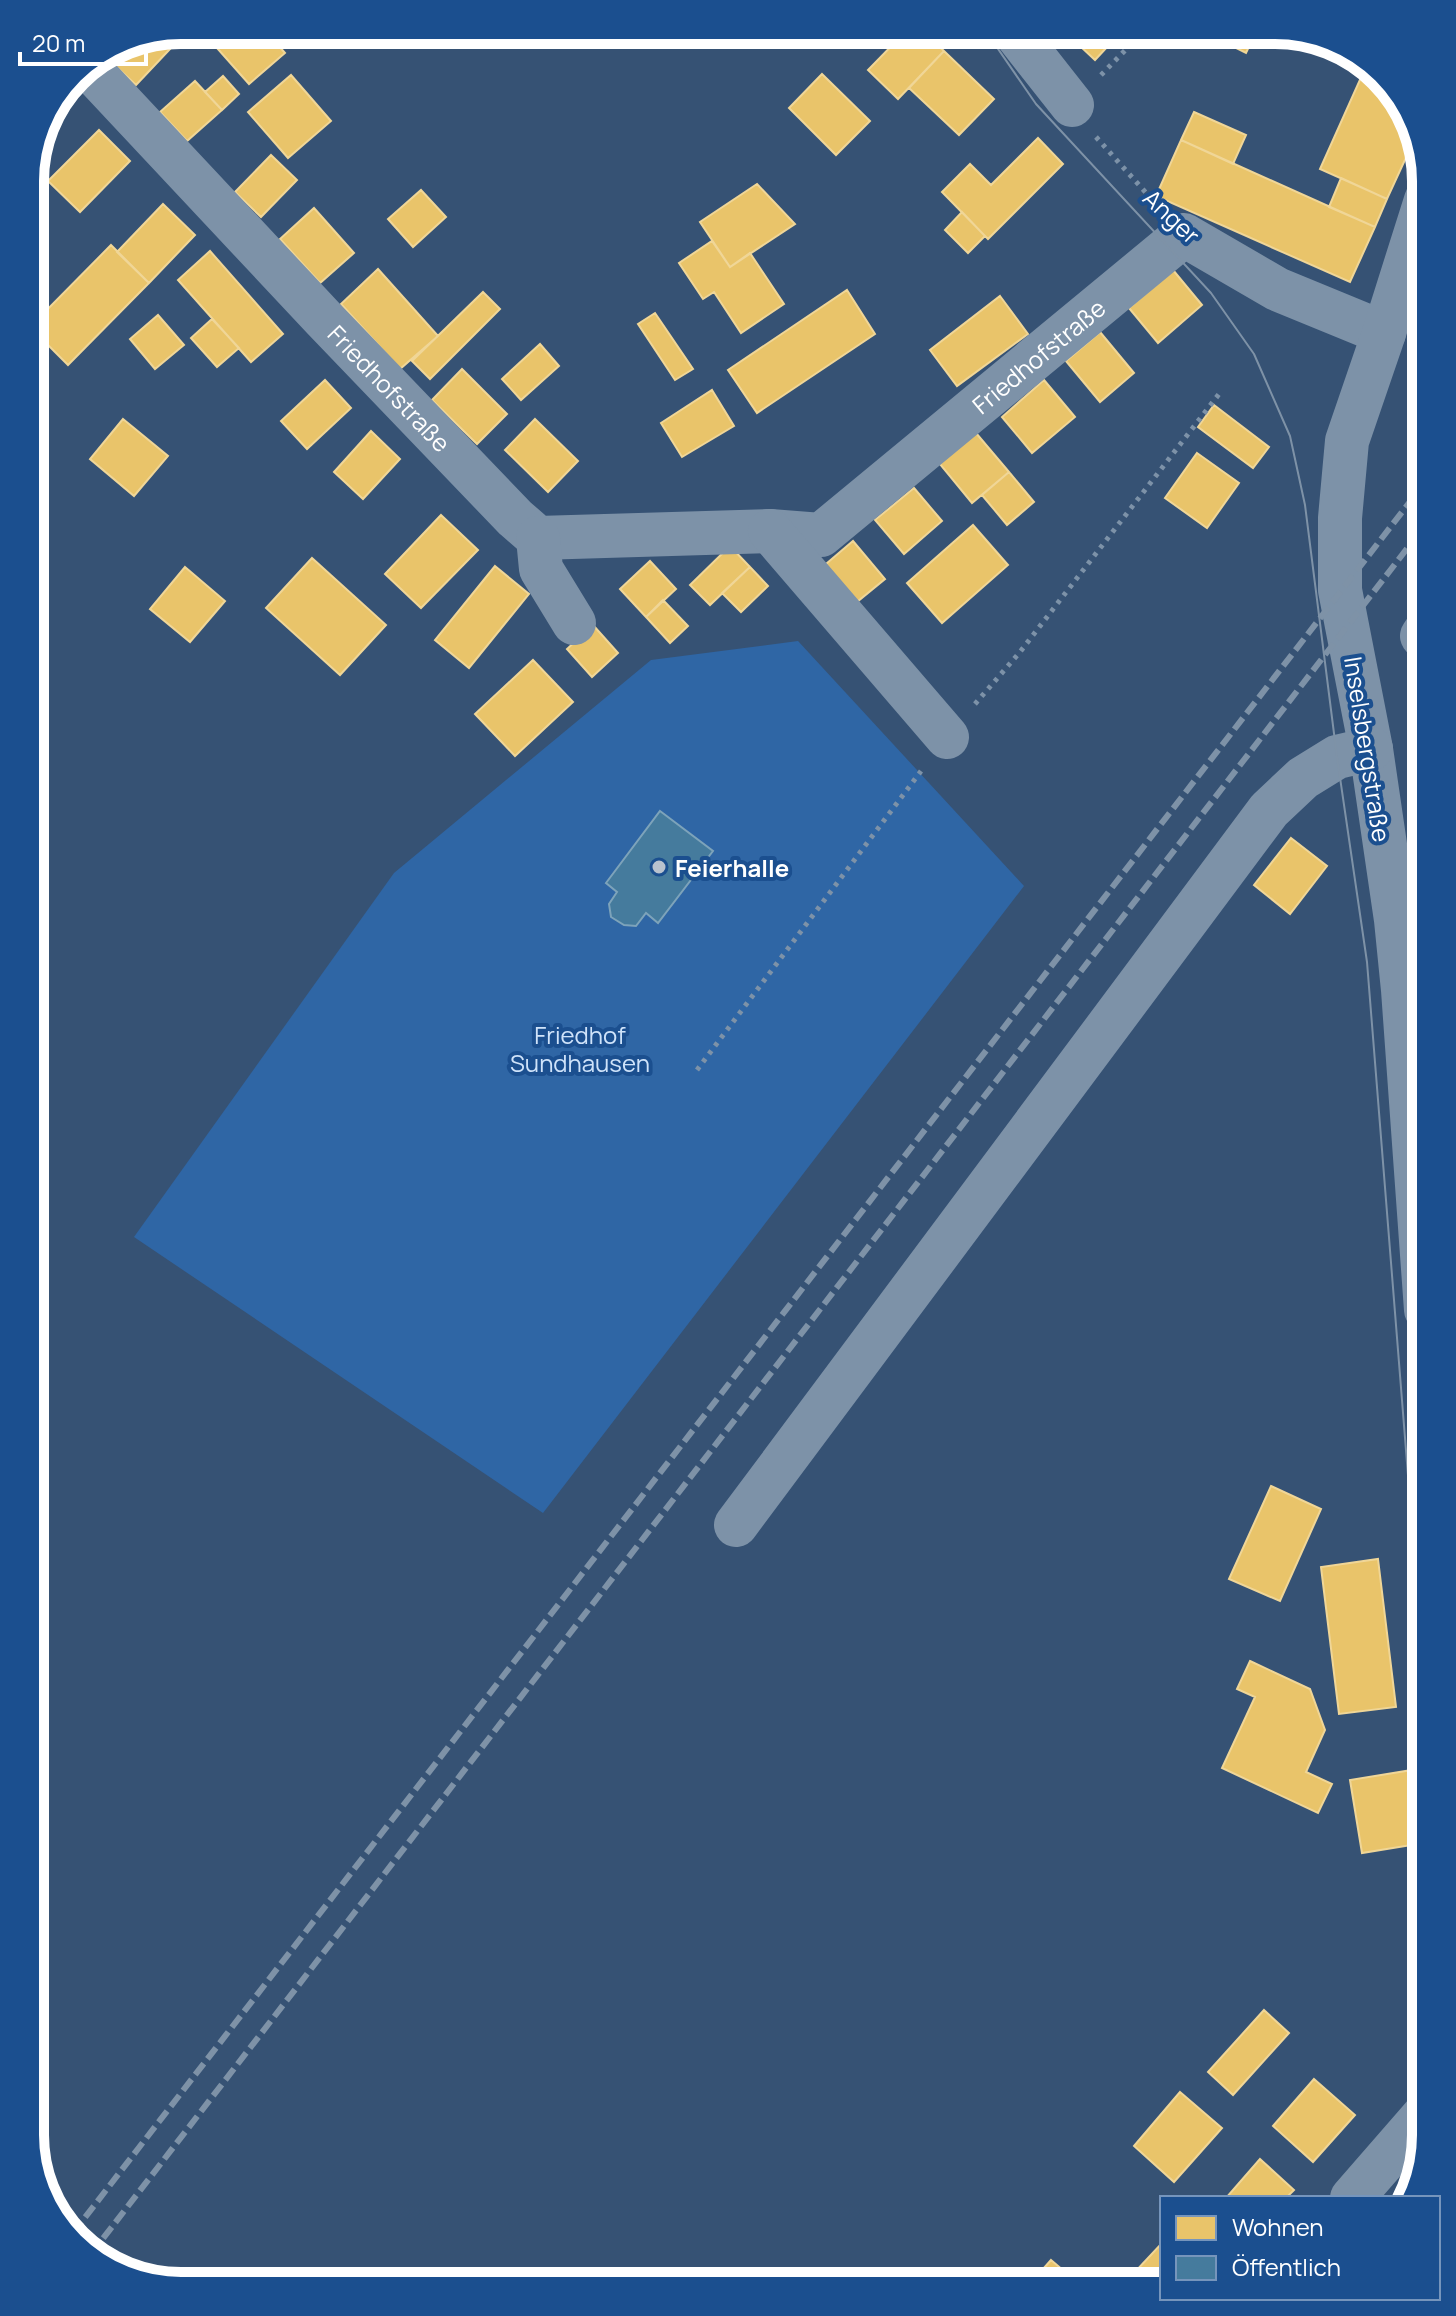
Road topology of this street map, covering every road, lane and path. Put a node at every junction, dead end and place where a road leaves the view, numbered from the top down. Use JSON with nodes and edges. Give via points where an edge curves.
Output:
{"nodes":[{"id":1,"x":1024,"y":44,"type":"edge"},
{"id":2,"x":1131,"y":44,"type":"edge"},
{"id":3,"x":95,"y":75,"type":"edge"},
{"id":4,"x":1072,"y":105,"type":"junction"},
{"id":5,"x":1184,"y":235,"type":"junction"},
{"id":6,"x":1412,"y":244,"type":"edge"},
{"id":7,"x":1384,"y":333,"type":"junction"},
{"id":8,"x":770,"y":531,"type":"junction"},
{"id":9,"x":538,"y":538,"type":"junction"},
{"id":10,"x":574,"y":623,"type":"dead end"},
{"id":11,"x":947,"y":737,"type":"dead end"},
{"id":12,"x":1371,"y":749,"type":"junction"},
{"id":13,"x":1412,"y":1115,"type":"edge"},
{"id":14,"x":736,"y":1525,"type":"dead end"},
{"id":15,"x":1412,"y":2129,"type":"edge"},
{"id":16,"x":1354,"y":2196,"type":"edge"}],
"edges":[{"from":1,"to":4,"type":"street"},
{"from":2,"to":4,"type":"path"},
{"from":3,"to":9,"type":"street","name":"Friedhofstraße"},
{"from":4,"to":5,"type":"path","name":"Anger"},
{"from":5,"to":7,"type":"street","name":"Anger","via":[[1277,289]]},
{"from":5,"to":8,"type":"street","name":"Friedhofstraße","via":[[821,535]]},
{"from":6,"to":7,"type":"street","name":"Inselsbergstraße"},
{"from":7,"to":12,"type":"street","name":"Inselsbergstraße","via":[[1347,441],[1340,518],[1340,590]]},
{"from":8,"to":9,"type":"street","name":"Friedhofstraße"},
{"from":8,"to":11,"type":"street"},
{"from":9,"to":10,"type":"street","via":[[541,569]]},
{"from":12,"to":13,"type":"street","name":"Inselsbergstraße","via":[[1403,990]]},
{"from":12,"to":14,"type":"street","via":[[1337,757],[1303,778],[1269,810]]},
{"from":15,"to":16,"type":"street"}]}
